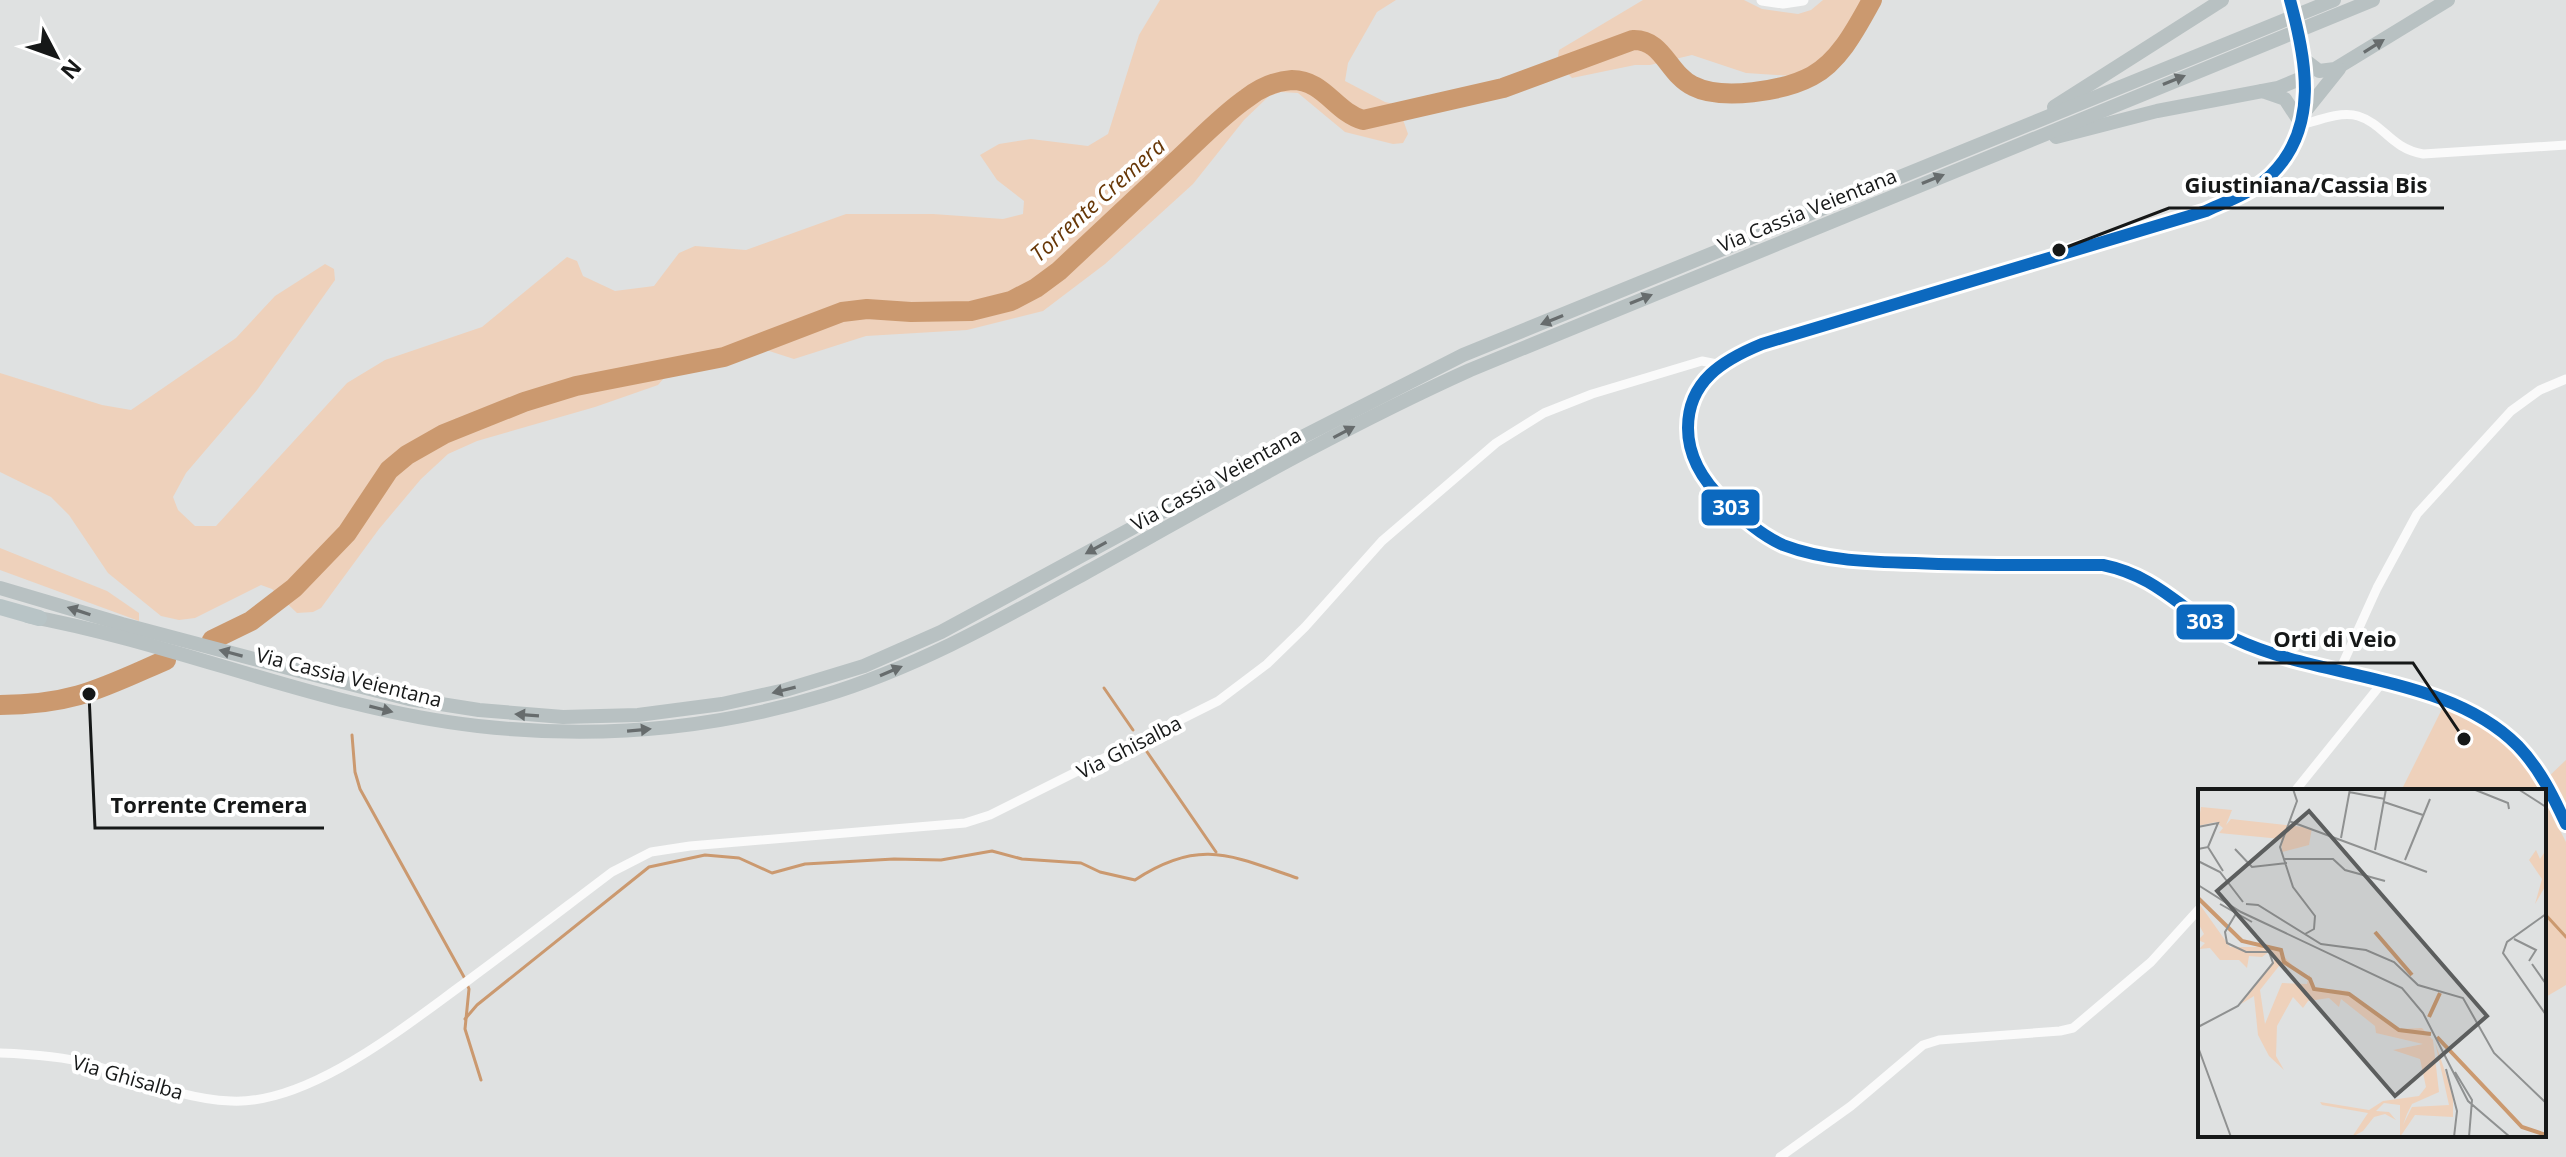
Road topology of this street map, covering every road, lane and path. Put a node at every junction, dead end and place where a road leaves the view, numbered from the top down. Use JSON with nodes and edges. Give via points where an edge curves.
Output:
{"nodes":[{"id":1,"x":1762,"y":0,"type":"edge"},
{"id":2,"x":1803,"y":0,"type":"edge"},
{"id":3,"x":2222,"y":0,"type":"edge"},
{"id":4,"x":2290,"y":0,"type":"edge"},
{"id":5,"x":2334,"y":0,"type":"edge"},
{"id":6,"x":2373,"y":0,"type":"edge"},
{"id":7,"x":2448,"y":0,"type":"edge"},
{"id":8,"x":2314,"y":16,"type":"junction"},
{"id":9,"x":2270,"y":33,"type":"junction"},
{"id":10,"x":2342,"y":65,"type":"junction"},
{"id":11,"x":2306,"y":69,"type":"junction"},
{"id":12,"x":2262,"y":91,"type":"junction"},
{"id":13,"x":2307,"y":109,"type":"junction"},
{"id":14,"x":2302,"y":125,"type":"junction"},
{"id":15,"x":2020,"y":128,"type":"junction"},
{"id":16,"x":2566,"y":145,"type":"edge"},
{"id":17,"x":2013,"y":146,"type":"junction"},
{"id":18,"x":1717,"y":364,"type":"junction"},
{"id":19,"x":2566,"y":379,"type":"edge"},
{"id":20,"x":0,"y":585,"type":"edge"},
{"id":21,"x":0,"y":609,"type":"edge"},
{"id":22,"x":39,"y":618,"type":"joint"},
{"id":23,"x":123,"y":631,"type":"junction"},
{"id":24,"x":2339,"y":672,"type":"junction"},
{"id":25,"x":2382,"y":683,"type":"junction"},
{"id":26,"x":2297,"y":789,"type":"edge"},
{"id":27,"x":2566,"y":824,"type":"edge"},
{"id":28,"x":2198,"y":910,"type":"edge"},
{"id":29,"x":0,"y":1053,"type":"edge"},
{"id":30,"x":1780,"y":1157,"type":"edge"}],
"edges":[{"from":1,"to":2,"type":"street"},
{"from":3,"to":15,"type":"highway"},
{"from":4,"to":11,"type":"street"},
{"from":5,"to":8,"type":"highway","name":"Via Cassia Veientana"},
{"from":6,"to":8,"type":"highway","name":"Via Cassia Veientana"},
{"from":10,"to":7,"type":"highway","one_way":true},
{"from":8,"to":9,"type":"highway","name":"Via Cassia Veientana"},
{"from":9,"to":15,"type":"highway","name":"Via Cassia Veientana"},
{"from":17,"to":9,"type":"highway","name":"Via Cassia Veientana","one_way":true},
{"from":10,"to":11,"type":"highway"},
{"from":10,"to":13,"type":"highway"},
{"from":11,"to":12,"type":"highway"},
{"from":11,"to":13,"type":"street"},
{"from":12,"to":14,"type":"highway","via":[[2285,99]]},
{"from":12,"to":17,"type":"highway"},
{"from":13,"to":14,"type":"street"},
{"from":14,"to":16,"type":"street","via":[[2344,114],[2359,116],[2402,148],[2423,154]]},
{"from":14,"to":18,"type":"street","via":[[2274,171],[2224,204],[1762,344]]},
{"from":15,"to":23,"type":"highway","name":"Via Cassia Veientana","one_way":true,"via":[[1463,355],[969,618],[879,660],[804,685],[689,709],[617,716],[499,712],[434,703]]},
{"from":23,"to":17,"type":"highway","name":"Via Cassia Veientana","one_way":true,"via":[[306,690],[474,726],[563,733],[665,728],[808,700],[980,630],[1416,394]]},
{"from":18,"to":24,"type":"street","via":[[1692,400],[1687,421],[1691,449],[1713,489],[1773,540],[1801,551],[1866,561],[2124,568],[2230,637]]},
{"from":18,"to":29,"type":"street","name":"Via Ghisalba","via":[[1702,361],[1577,399],[1496,443],[1389,535],[1305,627],[1245,682],[1218,701],[1011,806],[965,823],[651,852],[612,872],[387,1038],[324,1076],[251,1101],[151,1087],[89,1064],[43,1055]]},
{"from":19,"to":24,"type":"street","via":[[2511,411],[2417,514]]},
{"from":23,"to":20,"type":"highway","name":"Via Cassia Veientana","one_way":true},
{"from":21,"to":22,"type":"highway"},
{"from":22,"to":23,"type":"highway","name":"Via Cassia Veientana"},
{"from":24,"to":25,"type":"street"},
{"from":25,"to":26,"type":"street"},
{"from":25,"to":27,"type":"street","via":[[2489,723],[2539,772]]},
{"from":28,"to":30,"type":"street","via":[[2151,962],[2073,1028],[1923,1045]]}]}
